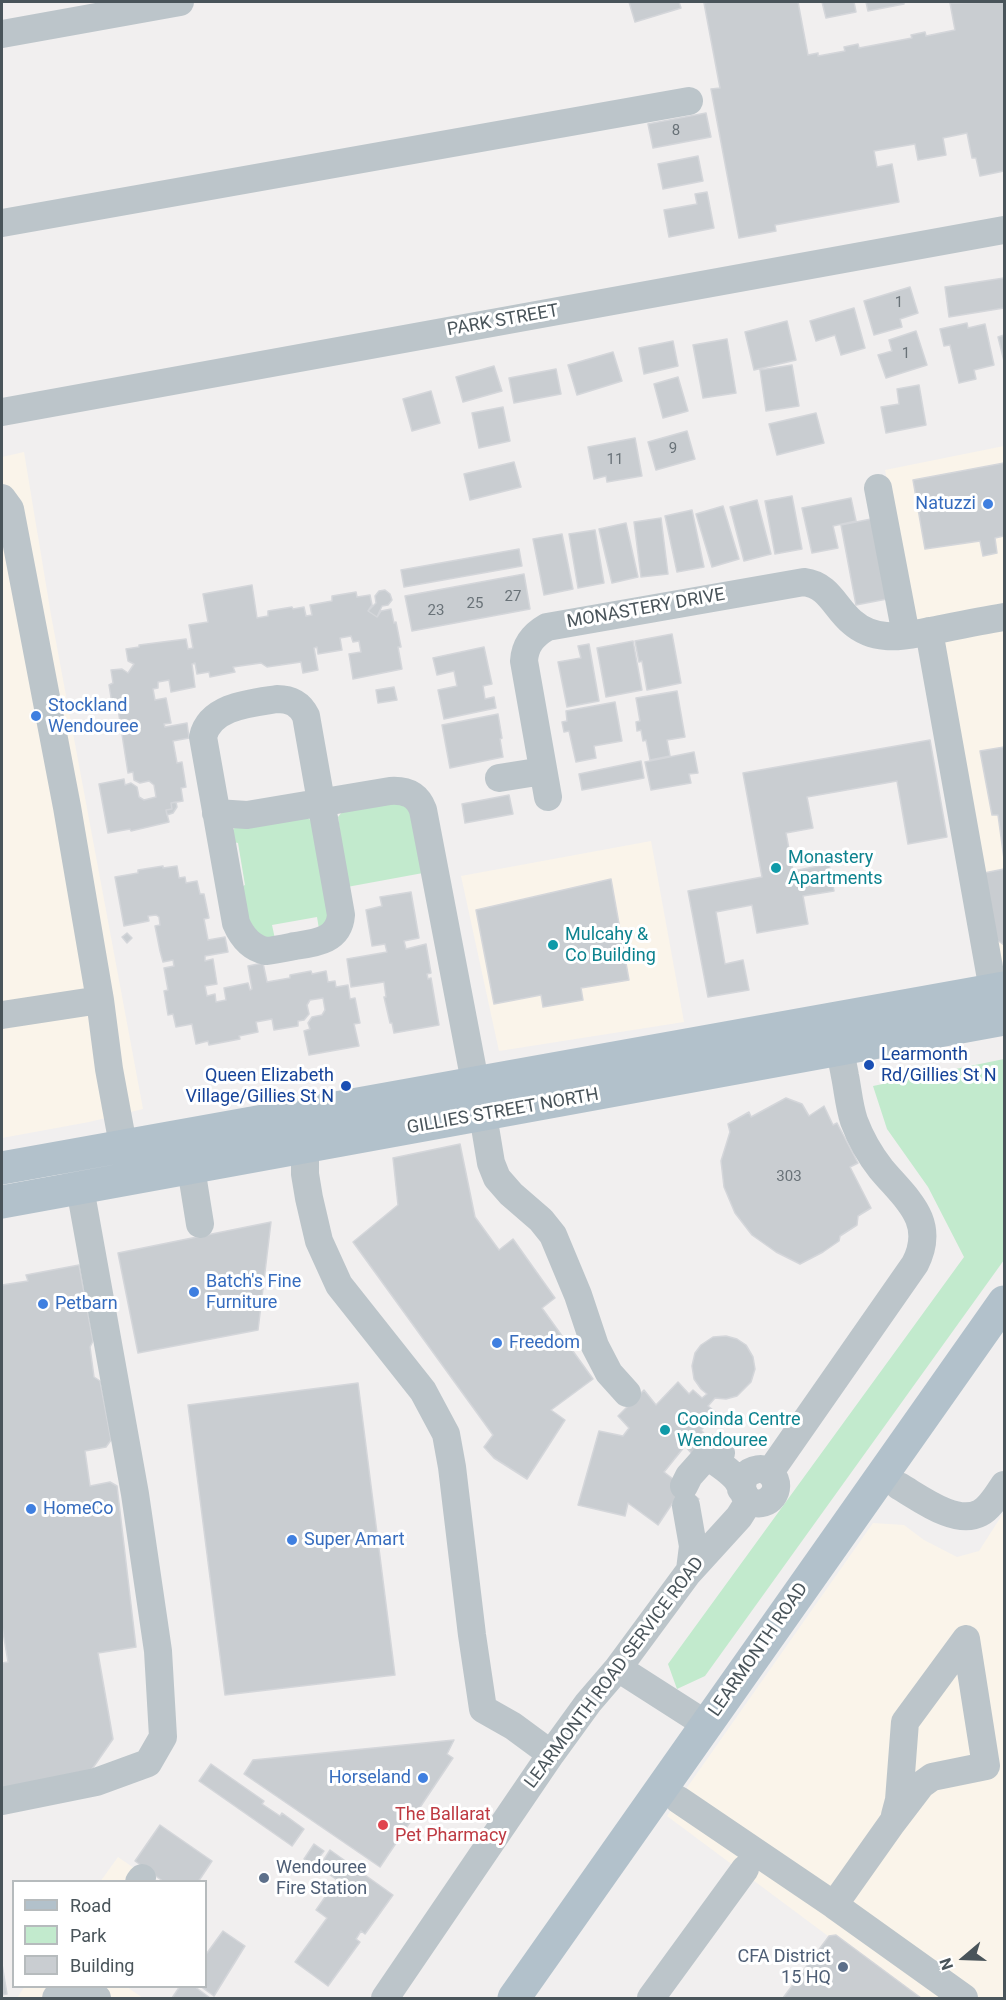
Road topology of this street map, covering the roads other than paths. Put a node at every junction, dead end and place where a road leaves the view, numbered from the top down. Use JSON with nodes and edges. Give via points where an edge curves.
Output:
{"nodes":[{"id":1,"x":180,"y":2,"type":"edge"},
{"id":2,"x":2,"y":34,"type":"edge"},
{"id":3,"x":689,"y":101,"type":"dead end"},
{"id":4,"x":2,"y":223,"type":"edge"},
{"id":5,"x":1005,"y":230,"type":"edge"},
{"id":6,"x":2,"y":410,"type":"edge"},
{"id":7,"x":878,"y":488,"type":"dead end"},
{"id":8,"x":6,"y":506,"type":"edge"},
{"id":9,"x":1005,"y":617,"type":"edge"},
{"id":10,"x":918,"y":633,"type":"junction"},
{"id":11,"x":499,"y":778,"type":"dead end"},
{"id":12,"x":321,"y":802,"type":"junction"},
{"id":13,"x":216,"y":813,"type":"junction"},
{"id":14,"x":1001,"y":999,"type":"edge"},
{"id":15,"x":100,"y":1000,"type":"junction"},
{"id":16,"x":2,"y":1015,"type":"edge"},
{"id":17,"x":833,"y":1018,"type":"junction"},
{"id":18,"x":839,"y":1050,"type":"junction"},
{"id":19,"x":475,"y":1082,"type":"junction"},
{"id":20,"x":483,"y":1115,"type":"junction"},
{"id":21,"x":123,"y":1145,"type":"junction"},
{"id":22,"x":305,"y":1148,"type":"junction"},
{"id":23,"x":2,"y":1168,"type":"edge"},
{"id":24,"x":191,"y":1168,"type":"junction"},
{"id":25,"x":129,"y":1179,"type":"junction"},
{"id":26,"x":80,"y":1188,"type":"junction"},
{"id":27,"x":2,"y":1203,"type":"edge"},
{"id":28,"x":200,"y":1224,"type":"dead end"},
{"id":29,"x":1005,"y":1302,"type":"edge"},
{"id":30,"x":1005,"y":1329,"type":"edge"},
{"id":31,"x":627,"y":1393,"type":"dead end"},
{"id":32,"x":891,"y":1481,"type":"junction"},
{"id":33,"x":754,"y":1483,"type":"junction"},
{"id":34,"x":1005,"y":1485,"type":"edge"},
{"id":35,"x":690,"y":1570,"type":"junction"},
{"id":36,"x":618,"y":1668,"type":"junction"},
{"id":37,"x":715,"y":1730,"type":"junction"},
{"id":38,"x":551,"y":1754,"type":"junction"},
{"id":39,"x":671,"y":1794,"type":"junction"},
{"id":40,"x":2,"y":1801,"type":"edge"},
{"id":41,"x":892,"y":1822,"type":"junction"},
{"id":42,"x":745,"y":1869,"type":"dead end"},
{"id":43,"x":834,"y":1905,"type":"junction"},
{"id":44,"x":84,"y":1988,"type":"edge"},
{"id":45,"x":97,"y":1998,"type":"edge"},
{"id":46,"x":385,"y":1998,"type":"edge"},
{"id":47,"x":514,"y":1998,"type":"edge"},
{"id":48,"x":537,"y":1998,"type":"edge"},
{"id":49,"x":651,"y":1998,"type":"edge"},
{"id":50,"x":964,"y":1998,"type":"edge"}],
"edges":[{"from":1,"to":2,"type":"street"},
{"from":3,"to":4,"type":"street"},
{"from":5,"to":6,"type":"street","name":"PARK STREET"},
{"from":7,"to":10,"type":"street"},
{"from":8,"to":15,"type":"street","via":[[54,739]]},
{"from":9,"to":10,"type":"street","name":"MONASTERY DRIVE"},
{"from":10,"to":11,"type":"street","name":"MONASTERY DRIVE","via":[[884,636],[866,631],[846,617],[825,591],[804,582],[547,627],[530,640],[524,661],[546,784]]},
{"from":10,"to":14,"type":"street","via":[[947,729]]},
{"from":12,"to":13,"type":"street","via":[[247,815]]},
{"from":12,"to":13,"type":"street","via":[[306,716],[295,703],[277,699],[232,708],[205,730],[204,746]]},
{"from":12,"to":13,"type":"street","via":[[340,922],[324,940],[269,951],[252,945],[236,925]]},
{"from":12,"to":19,"type":"street","via":[[397,790],[410,794],[421,804]]},
{"from":14,"to":17,"type":"main road","name":"GILLIES STREET NORTH"},
{"from":14,"to":18,"type":"main road","name":"GILLIES STREET NORTH"},
{"from":15,"to":16,"type":"street"},
{"from":15,"to":21,"type":"street"},
{"from":17,"to":18,"type":"street"},
{"from":17,"to":19,"type":"main road","name":"GILLIES STREET NORTH"},
{"from":18,"to":20,"type":"main road","name":"GILLIES STREET NORTH"},
{"from":18,"to":33,"type":"street","via":[[855,1124],[872,1156],[914,1207],[922,1223],[919,1253],[915,1264]]},
{"from":19,"to":21,"type":"main road","name":"GILLIES STREET NORTH"},
{"from":20,"to":22,"type":"main road","name":"GILLIES STREET NORTH"},
{"from":20,"to":31,"type":"street","via":[[497,1178],[553,1235],[595,1346],[609,1373]]},
{"from":21,"to":23,"type":"main road","name":"GILLIES STREET NORTH"},
{"from":21,"to":25,"type":"main road"},
{"from":22,"to":24,"type":"main road","name":"GILLIES STREET NORTH"},
{"from":22,"to":38,"type":"street","via":[[305,1174],[319,1241],[339,1285],[423,1391],[446,1434],[483,1709]]},
{"from":24,"to":25,"type":"main road","name":"GILLIES STREET NORTH"},
{"from":24,"to":28,"type":"street"},
{"from":25,"to":26,"type":"main road","name":"GILLIES STREET NORTH"},
{"from":26,"to":27,"type":"main road","name":"GILLIES STREET NORTH"},
{"from":26,"to":40,"type":"street","via":[[135,1494],[158,1651],[163,1737],[148,1763],[96,1782]]},
{"from":29,"to":32,"type":"main road","name":"LEARMONTH ROAD"},
{"from":30,"to":32,"type":"main road","name":"LEARMONTH ROAD"},
{"from":32,"to":34,"type":"street","via":[[951,1515],[965,1517],[980,1514]]},
{"from":32,"to":37,"type":"main road","name":"LEARMONTH ROAD"},
{"from":33,"to":35,"type":"street","name":"LEARMONTH ROAD SERVICE ROAD","via":[[734,1522]]},
{"from":33,"to":35,"type":"street","via":[[737,1480],[707,1456],[689,1476],[685,1496],[693,1546]]},
{"from":35,"to":36,"type":"street","name":"LEARMONTH ROAD SERVICE ROAD"},
{"from":36,"to":37,"type":"street","name":"LEARMONTH ROAD SERVICE ROAD"},
{"from":36,"to":38,"type":"street","name":"LEARMONTH ROAD SERVICE ROAD"},
{"from":37,"to":39,"type":"main road","name":"LEARMONTH ROAD"},
{"from":38,"to":46,"type":"street","name":"LEARMONTH ROAD SERVICE ROAD"},
{"from":39,"to":43,"type":"street"},
{"from":39,"to":47,"type":"main road","name":"LEARMONTH ROAD"},
{"from":39,"to":48,"type":"main road","name":"LEARMONTH ROAD"},
{"from":41,"to":41,"type":"street","via":[[899,1800],[905,1722],[966,1639],[986,1766],[928,1779]]},
{"from":41,"to":43,"type":"street"},
{"from":42,"to":49,"type":"street"},
{"from":43,"to":50,"type":"street"},
{"from":44,"to":45,"type":"street"}]}
